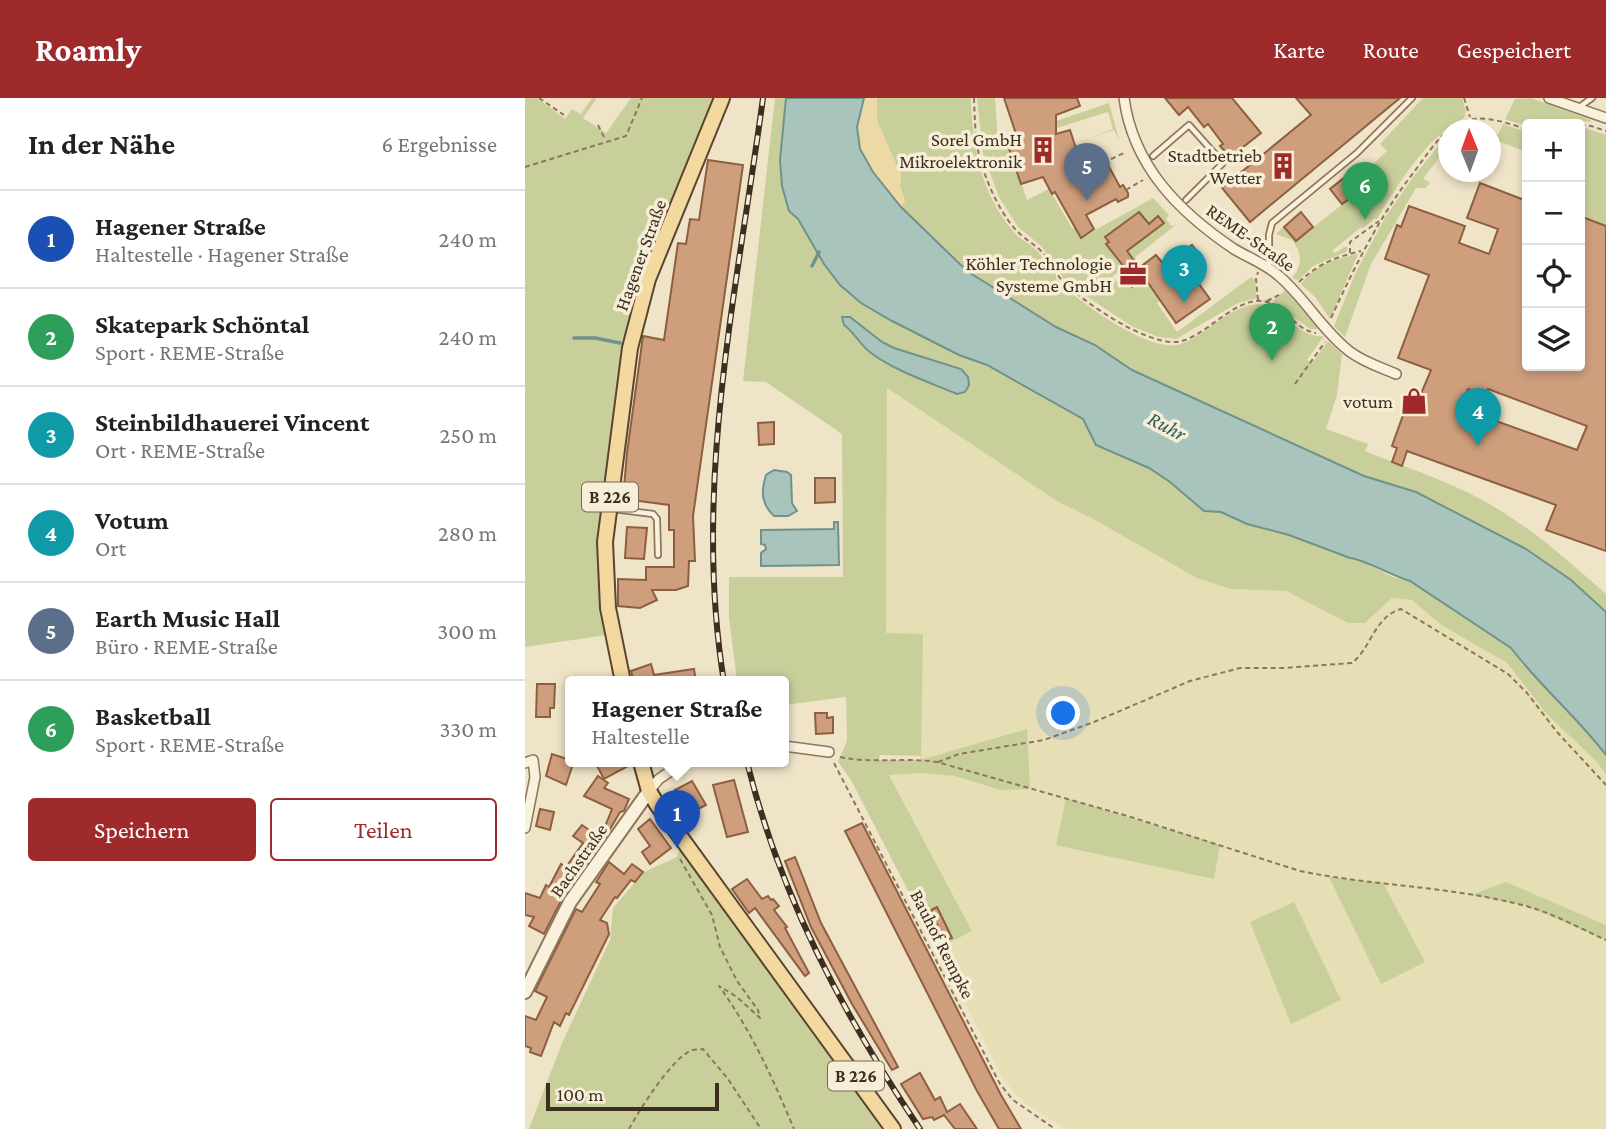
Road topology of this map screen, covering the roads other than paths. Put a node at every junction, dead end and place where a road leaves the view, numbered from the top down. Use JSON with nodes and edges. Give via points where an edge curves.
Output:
{"nodes":[{"id":1,"x":722,"y":98,"type":"edge"},
{"id":2,"x":1124,"y":98,"type":"edge"},
{"id":3,"x":1412,"y":98,"type":"edge"},
{"id":4,"x":1549,"y":98,"type":"edge"},
{"id":5,"x":1592,"y":98,"type":"edge"},
{"id":6,"x":1577,"y":108,"type":"junction"},
{"id":7,"x":1606,"y":118,"type":"edge"},
{"id":8,"x":1153,"y":156,"type":"dead end"},
{"id":9,"x":1186,"y":200,"type":"dead end"},
{"id":10,"x":1265,"y":266,"type":"junction"},
{"id":11,"x":1396,"y":374,"type":"dead end"},
{"id":12,"x":608,"y":509,"type":"junction"},
{"id":13,"x":658,"y":555,"type":"dead end"},
{"id":14,"x":622,"y":676,"type":"edge"},
{"id":15,"x":789,"y":748,"type":"edge"},
{"id":16,"x":829,"y":752,"type":"road end"},
{"id":17,"x":525,"y":763,"type":"edge"},
{"id":18,"x":642,"y":767,"type":"edge"},
{"id":19,"x":677,"y":767,"type":"edge"},
{"id":20,"x":649,"y":791,"type":"junction"},
{"id":21,"x":525,"y":828,"type":"edge"},
{"id":22,"x":525,"y":992,"type":"edge"},
{"id":23,"x":893,"y":1129,"type":"edge"}],
"edges":[{"from":1,"to":12,"type":"main road","name":"Hagener Straße","number":"B 226","via":[[640,303]]},
{"from":2,"to":10,"type":"street","name":"REME-Straße","via":[[1134,138],[1168,195],[1192,219]]},
{"from":3,"to":10,"type":"lane","via":[[1357,153],[1272,223]]},
{"from":4,"to":6,"type":"street"},
{"from":5,"to":6,"type":"lane"},
{"from":6,"to":7,"type":"street"},
{"from":8,"to":9,"type":"lane","via":[[1189,125],[1223,163]]},
{"from":10,"to":11,"type":"street","name":"REME-Straße","via":[[1290,285],[1347,349]]},
{"from":12,"to":13,"type":"lane","via":[[653,514]]},
{"from":12,"to":14,"type":"main road","name":"Hagener Straße","number":"B 226","via":[[605,577]]},
{"from":15,"to":16,"type":"street"},
{"from":17,"to":21,"type":"street","via":[[533,760],[535,777]]},
{"from":18,"to":20,"type":"main road","number":"B 226"},
{"from":19,"to":20,"type":"street"},
{"from":20,"to":22,"type":"street","name":"Bachstraße","via":[[570,902]]},
{"from":20,"to":23,"type":"main road","number":"B 226"}]}
